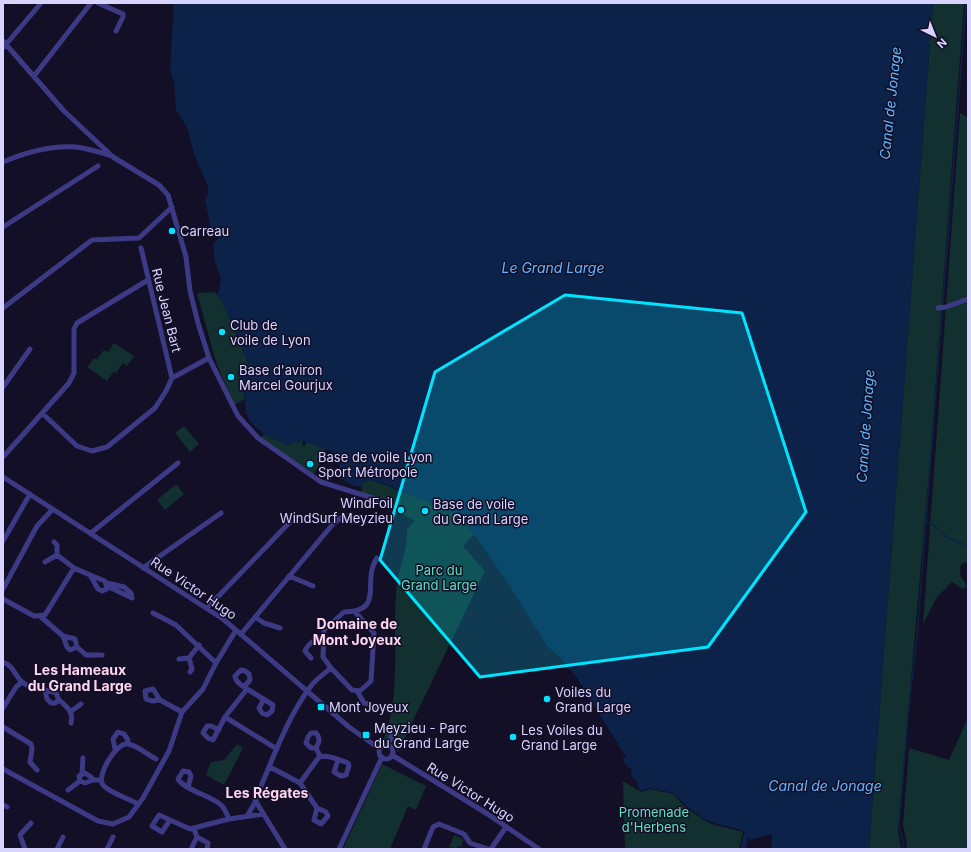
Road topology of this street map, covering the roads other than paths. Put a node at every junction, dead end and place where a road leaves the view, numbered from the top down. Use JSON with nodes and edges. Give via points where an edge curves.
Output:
{"nodes":[{"id":1,"x":41,"y":3,"type":"edge"},
{"id":2,"x":91,"y":3,"type":"edge"},
{"id":3,"x":98,"y":3,"type":"edge"},
{"id":4,"x":116,"y":31,"type":"dead end"},
{"id":5,"x":4,"y":44,"type":"edge"},
{"id":6,"x":34,"y":76,"type":"junction"},
{"id":7,"x":113,"y":157,"type":"junction"},
{"id":8,"x":3,"y":162,"type":"edge"},
{"id":9,"x":98,"y":166,"type":"dead end"},
{"id":10,"x":172,"y":207,"type":"junction"},
{"id":11,"x":3,"y":228,"type":"edge"},
{"id":12,"x":140,"y":248,"type":"dead end"},
{"id":13,"x":148,"y":280,"type":"junction"},
{"id":14,"x":968,"y":299,"type":"edge"},
{"id":15,"x":3,"y":308,"type":"edge"},
{"id":16,"x":938,"y":308,"type":"dead end"},
{"id":17,"x":30,"y":349,"type":"dead end"},
{"id":18,"x":209,"y":358,"type":"junction"},
{"id":19,"x":172,"y":378,"type":"junction"},
{"id":20,"x":3,"y":387,"type":"edge"},
{"id":21,"x":42,"y":413,"type":"junction"},
{"id":22,"x":3,"y":457,"type":"edge"},
{"id":23,"x":178,"y":462,"type":"dead end"},
{"id":24,"x":3,"y":477,"type":"edge"},
{"id":25,"x":30,"y":494,"type":"junction"},
{"id":26,"x":378,"y":500,"type":"dead end"},
{"id":27,"x":53,"y":509,"type":"junction"},
{"id":28,"x":221,"y":513,"type":"dead end"},
{"id":29,"x":290,"y":522,"type":"dead end"},
{"id":30,"x":352,"y":522,"type":"dead end"},
{"id":31,"x":91,"y":533,"type":"junction"},
{"id":32,"x":3,"y":541,"type":"edge"},
{"id":33,"x":54,"y":542,"type":"dead end"},
{"id":34,"x":57,"y":555,"type":"junction"},
{"id":35,"x":377,"y":558,"type":"dead end"},
{"id":36,"x":45,"y":562,"type":"dead end"},
{"id":37,"x":74,"y":568,"type":"junction"},
{"id":38,"x":144,"y":568,"type":"junction"},
{"id":39,"x":90,"y":575,"type":"junction"},
{"id":40,"x":289,"y":576,"type":"junction"},
{"id":41,"x":313,"y":586,"type":"dead end"},
{"id":42,"x":3,"y":590,"type":"edge"},
{"id":43,"x":3,"y":599,"type":"edge"},
{"id":44,"x":207,"y":608,"type":"junction"},
{"id":45,"x":153,"y":612,"type":"dead end"},
{"id":46,"x":355,"y":612,"type":"junction"},
{"id":47,"x":41,"y":617,"type":"junction"},
{"id":48,"x":255,"y":617,"type":"junction"},
{"id":49,"x":280,"y":628,"type":"dead end"},
{"id":50,"x":236,"y":630,"type":"junction"},
{"id":51,"x":241,"y":634,"type":"junction"},
{"id":52,"x":63,"y":636,"type":"junction"},
{"id":53,"x":324,"y":636,"type":"junction"},
{"id":54,"x":199,"y":645,"type":"junction"},
{"id":55,"x":77,"y":647,"type":"junction"},
{"id":56,"x":102,"y":655,"type":"dead end"},
{"id":57,"x":189,"y":658,"type":"junction"},
{"id":58,"x":311,"y":658,"type":"dead end"},
{"id":59,"x":179,"y":659,"type":"dead end"},
{"id":60,"x":3,"y":662,"type":"edge"},
{"id":61,"x":216,"y":662,"type":"junction"},
{"id":62,"x":331,"y":668,"type":"junction"},
{"id":63,"x":190,"y":672,"type":"dead end"},
{"id":64,"x":22,"y":682,"type":"junction"},
{"id":65,"x":357,"y":690,"type":"junction"},
{"id":66,"x":45,"y":691,"type":"junction"},
{"id":67,"x":307,"y":691,"type":"junction"},
{"id":68,"x":59,"y":700,"type":"junction"},
{"id":69,"x":160,"y":700,"type":"dead end"},
{"id":70,"x":264,"y":700,"type":"dead end"},
{"id":71,"x":81,"y":704,"type":"dead end"},
{"id":72,"x":3,"y":708,"type":"edge"},
{"id":73,"x":375,"y":710,"type":"dead end"},
{"id":74,"x":70,"y":712,"type":"junction"},
{"id":75,"x":182,"y":712,"type":"junction"},
{"id":76,"x":225,"y":718,"type":"junction"},
{"id":77,"x":71,"y":723,"type":"dead end"},
{"id":78,"x":3,"y":727,"type":"edge"},
{"id":79,"x":219,"y":730,"type":"dead end"},
{"id":80,"x":127,"y":744,"type":"junction"},
{"id":81,"x":316,"y":748,"type":"dead end"},
{"id":82,"x":277,"y":749,"type":"junction"},
{"id":83,"x":380,"y":749,"type":"junction"},
{"id":84,"x":116,"y":750,"type":"junction"},
{"id":85,"x":392,"y":755,"type":"junction"},
{"id":86,"x":320,"y":756,"type":"junction"},
{"id":87,"x":382,"y":757,"type":"junction"},
{"id":88,"x":83,"y":758,"type":"dead end"},
{"id":89,"x":156,"y":759,"type":"dead end"},
{"id":90,"x":338,"y":760,"type":"dead end"},
{"id":91,"x":270,"y":767,"type":"junction"},
{"id":92,"x":3,"y":769,"type":"edge"},
{"id":93,"x":37,"y":770,"type":"dead end"},
{"id":94,"x":82,"y":774,"type":"junction"},
{"id":95,"x":93,"y":780,"type":"junction"},
{"id":96,"x":101,"y":780,"type":"junction"},
{"id":97,"x":80,"y":781,"type":"junction"},
{"id":98,"x":300,"y":783,"type":"junction"},
{"id":99,"x":188,"y":787,"type":"dead end"},
{"id":100,"x":68,"y":790,"type":"dead end"},
{"id":101,"x":256,"y":801,"type":"junction"},
{"id":102,"x":138,"y":804,"type":"junction"},
{"id":103,"x":317,"y":808,"type":"dead end"},
{"id":104,"x":264,"y":814,"type":"junction"},
{"id":105,"x":247,"y":816,"type":"junction"},
{"id":106,"x":229,"y":819,"type":"junction"},
{"id":107,"x":170,"y":820,"type":"dead end"},
{"id":108,"x":31,"y":823,"type":"dead end"},
{"id":109,"x":506,"y":827,"type":"junction"},
{"id":110,"x":194,"y":828,"type":"junction"},
{"id":111,"x":63,"y":837,"type":"dead end"},
{"id":112,"x":113,"y":837,"type":"dead end"},
{"id":113,"x":197,"y":837,"type":"junction"},
{"id":114,"x":283,"y":848,"type":"edge"},
{"id":115,"x":25,"y":849,"type":"edge"},
{"id":116,"x":57,"y":849,"type":"edge"},
{"id":117,"x":107,"y":849,"type":"edge"},
{"id":118,"x":193,"y":849,"type":"edge"},
{"id":119,"x":207,"y":849,"type":"edge"},
{"id":120,"x":339,"y":849,"type":"edge"},
{"id":121,"x":424,"y":849,"type":"edge"},
{"id":122,"x":489,"y":849,"type":"edge"},
{"id":123,"x":539,"y":849,"type":"edge"}],
"edges":[{"from":1,"to":5,"type":"street"},
{"from":2,"to":6,"type":"street"},
{"from":3,"to":4,"type":"street","via":[[123,14]]},
{"from":5,"to":6,"type":"street"},
{"from":6,"to":7,"type":"street","via":[[64,111]]},
{"from":7,"to":8,"type":"street","via":[[77,147],[62,147],[22,153]]},
{"from":7,"to":10,"type":"street","via":[[159,185],[168,195]]},
{"from":9,"to":11,"type":"street"},
{"from":10,"to":15,"type":"street","via":[[139,238],[92,240]]},
{"from":10,"to":18,"type":"street","via":[[186,257],[193,306]]},
{"from":12,"to":13,"type":"street","name":"Rue Jean Bart"},
{"from":13,"to":19,"type":"street","name":"Rue Jean Bart"},
{"from":13,"to":21,"type":"street","via":[[77,323],[74,329],[74,373]]},
{"from":14,"to":16,"type":"street","via":[[946,308]]},
{"from":17,"to":20,"type":"street"},
{"from":18,"to":19,"type":"street"},
{"from":18,"to":26,"type":"street","via":[[238,416],[258,438],[321,482]]},
{"from":19,"to":21,"type":"street","via":[[155,408],[107,447],[92,451],[77,446]]},
{"from":21,"to":22,"type":"street"},
{"from":23,"to":31,"type":"street"},
{"from":24,"to":25,"type":"street","name":"Rue Victor Hugo"},
{"from":25,"to":27,"type":"street","name":"Rue Victor Hugo"},
{"from":25,"to":32,"type":"street"},
{"from":27,"to":31,"type":"street","name":"Rue Victor Hugo"},
{"from":27,"to":42,"type":"street","via":[[37,526]]},
{"from":28,"to":38,"type":"street"},
{"from":29,"to":44,"type":"street"},
{"from":30,"to":40,"type":"street","via":[[342,517],[333,524]]},
{"from":31,"to":38,"type":"street","name":"Rue Victor Hugo"},
{"from":33,"to":34,"type":"street","via":[[57,545]]},
{"from":34,"to":36,"type":"street"},
{"from":34,"to":37,"type":"street"},
{"from":35,"to":46,"type":"street","via":[[372,565],[369,602],[363,609]]},
{"from":37,"to":39,"type":"street"},
{"from":37,"to":47,"type":"street","via":[[45,615]]},
{"from":38,"to":44,"type":"street","name":"Rue Victor Hugo"},
{"from":39,"to":39,"type":"street","via":[[98,589],[107,589],[102,579]]},
{"from":40,"to":41,"type":"street"},
{"from":40,"to":48,"type":"street"},
{"from":43,"to":47,"type":"street","via":[[34,616]]},
{"from":44,"to":50,"type":"street","name":"Rue Victor Hugo"},
{"from":45,"to":54,"type":"street","via":[[176,625]]},
{"from":46,"to":53,"type":"street","via":[[344,612],[324,630]]},
{"from":46,"to":65,"type":"street","via":[[374,634],[371,681],[360,691]]},
{"from":47,"to":52,"type":"street"},
{"from":48,"to":49,"type":"street"},
{"from":48,"to":51,"type":"street"},
{"from":50,"to":51,"type":"street","name":"Rue Victor Hugo"},
{"from":50,"to":61,"type":"street"},
{"from":51,"to":67,"type":"street","name":"Rue Victor Hugo"},
{"from":52,"to":55,"type":"street","via":[[75,639]]},
{"from":52,"to":55,"type":"street","via":[[70,650]]},
{"from":53,"to":58,"type":"street","via":[[306,648],[305,651]]},
{"from":53,"to":62,"type":"street","via":[[323,657]]},
{"from":54,"to":57,"type":"street"},
{"from":54,"to":61,"type":"street"},
{"from":55,"to":56,"type":"street","via":[[86,655]]},
{"from":57,"to":59,"type":"street"},
{"from":57,"to":63,"type":"street","via":[[192,669]]},
{"from":60,"to":64,"type":"street","via":[[12,667]]},
{"from":61,"to":75,"type":"street","via":[[203,689]]},
{"from":62,"to":65,"type":"street","via":[[352,690]]},
{"from":62,"to":67,"type":"street"},
{"from":64,"to":66,"type":"street"},
{"from":64,"to":72,"type":"street"},
{"from":65,"to":73,"type":"street","via":[[364,703]]},
{"from":66,"to":68,"type":"street","via":[[56,693]]},
{"from":66,"to":68,"type":"street","via":[[50,703]]},
{"from":67,"to":82,"type":"street"},
{"from":67,"to":83,"type":"street","name":"Rue Victor Hugo"},
{"from":68,"to":74,"type":"street"},
{"from":69,"to":75,"type":"street"},
{"from":70,"to":76,"type":"street","via":[[245,688]]},
{"from":71,"to":74,"type":"street"},
{"from":74,"to":77,"type":"street"},
{"from":75,"to":102,"type":"street","via":[[169,751]]},
{"from":76,"to":79,"type":"street"},
{"from":76,"to":82,"type":"street"},
{"from":78,"to":93,"type":"street","via":[[31,744],[30,762]]},
{"from":80,"to":84,"type":"street"},
{"from":80,"to":84,"type":"street","via":[[128,740],[124,734],[118,732],[113,739]]},
{"from":80,"to":89,"type":"street","via":[[132,744]]},
{"from":81,"to":86,"type":"street"},
{"from":82,"to":91,"type":"street"},
{"from":83,"to":85,"type":"street","via":[[385,745],[390,746]]},
{"from":83,"to":87,"type":"street"},
{"from":84,"to":96,"type":"street","via":[[101,775]]},
{"from":85,"to":87,"type":"street"},
{"from":85,"to":109,"type":"street","name":"Rue Victor Hugo"},
{"from":86,"to":90,"type":"street"},
{"from":86,"to":98,"type":"street"},
{"from":87,"to":120,"type":"street"},
{"from":88,"to":94,"type":"street"},
{"from":91,"to":98,"type":"street"},
{"from":91,"to":101,"type":"street"},
{"from":92,"to":102,"type":"street","via":[[98,821],[113,824],[129,817]]},
{"from":94,"to":95,"type":"street","via":[[88,774]]},
{"from":94,"to":97,"type":"street"},
{"from":95,"to":96,"type":"street"},
{"from":95,"to":97,"type":"street","via":[[85,783]]},
{"from":96,"to":102,"type":"street","via":[[104,787]]},
{"from":97,"to":100,"type":"street"},
{"from":98,"to":103,"type":"street"},
{"from":99,"to":106,"type":"street","via":[[222,805]]},
{"from":101,"to":104,"type":"street"},
{"from":101,"to":105,"type":"street"},
{"from":104,"to":105,"type":"street"},
{"from":104,"to":114,"type":"street"},
{"from":105,"to":106,"type":"street"},
{"from":106,"to":110,"type":"street"},
{"from":107,"to":110,"type":"street","via":[[190,829]]},
{"from":108,"to":115,"type":"street","via":[[20,835]]},
{"from":109,"to":122,"type":"street"},
{"from":109,"to":123,"type":"street","name":"Rue Victor Hugo"},
{"from":110,"to":113,"type":"street"},
{"from":111,"to":116,"type":"street"},
{"from":112,"to":117,"type":"street"},
{"from":113,"to":118,"type":"street"},
{"from":113,"to":119,"type":"street","via":[[208,843]]},
{"from":121,"to":122,"type":"street","via":[[434,827],[440,824],[464,834],[470,843]]}]}
